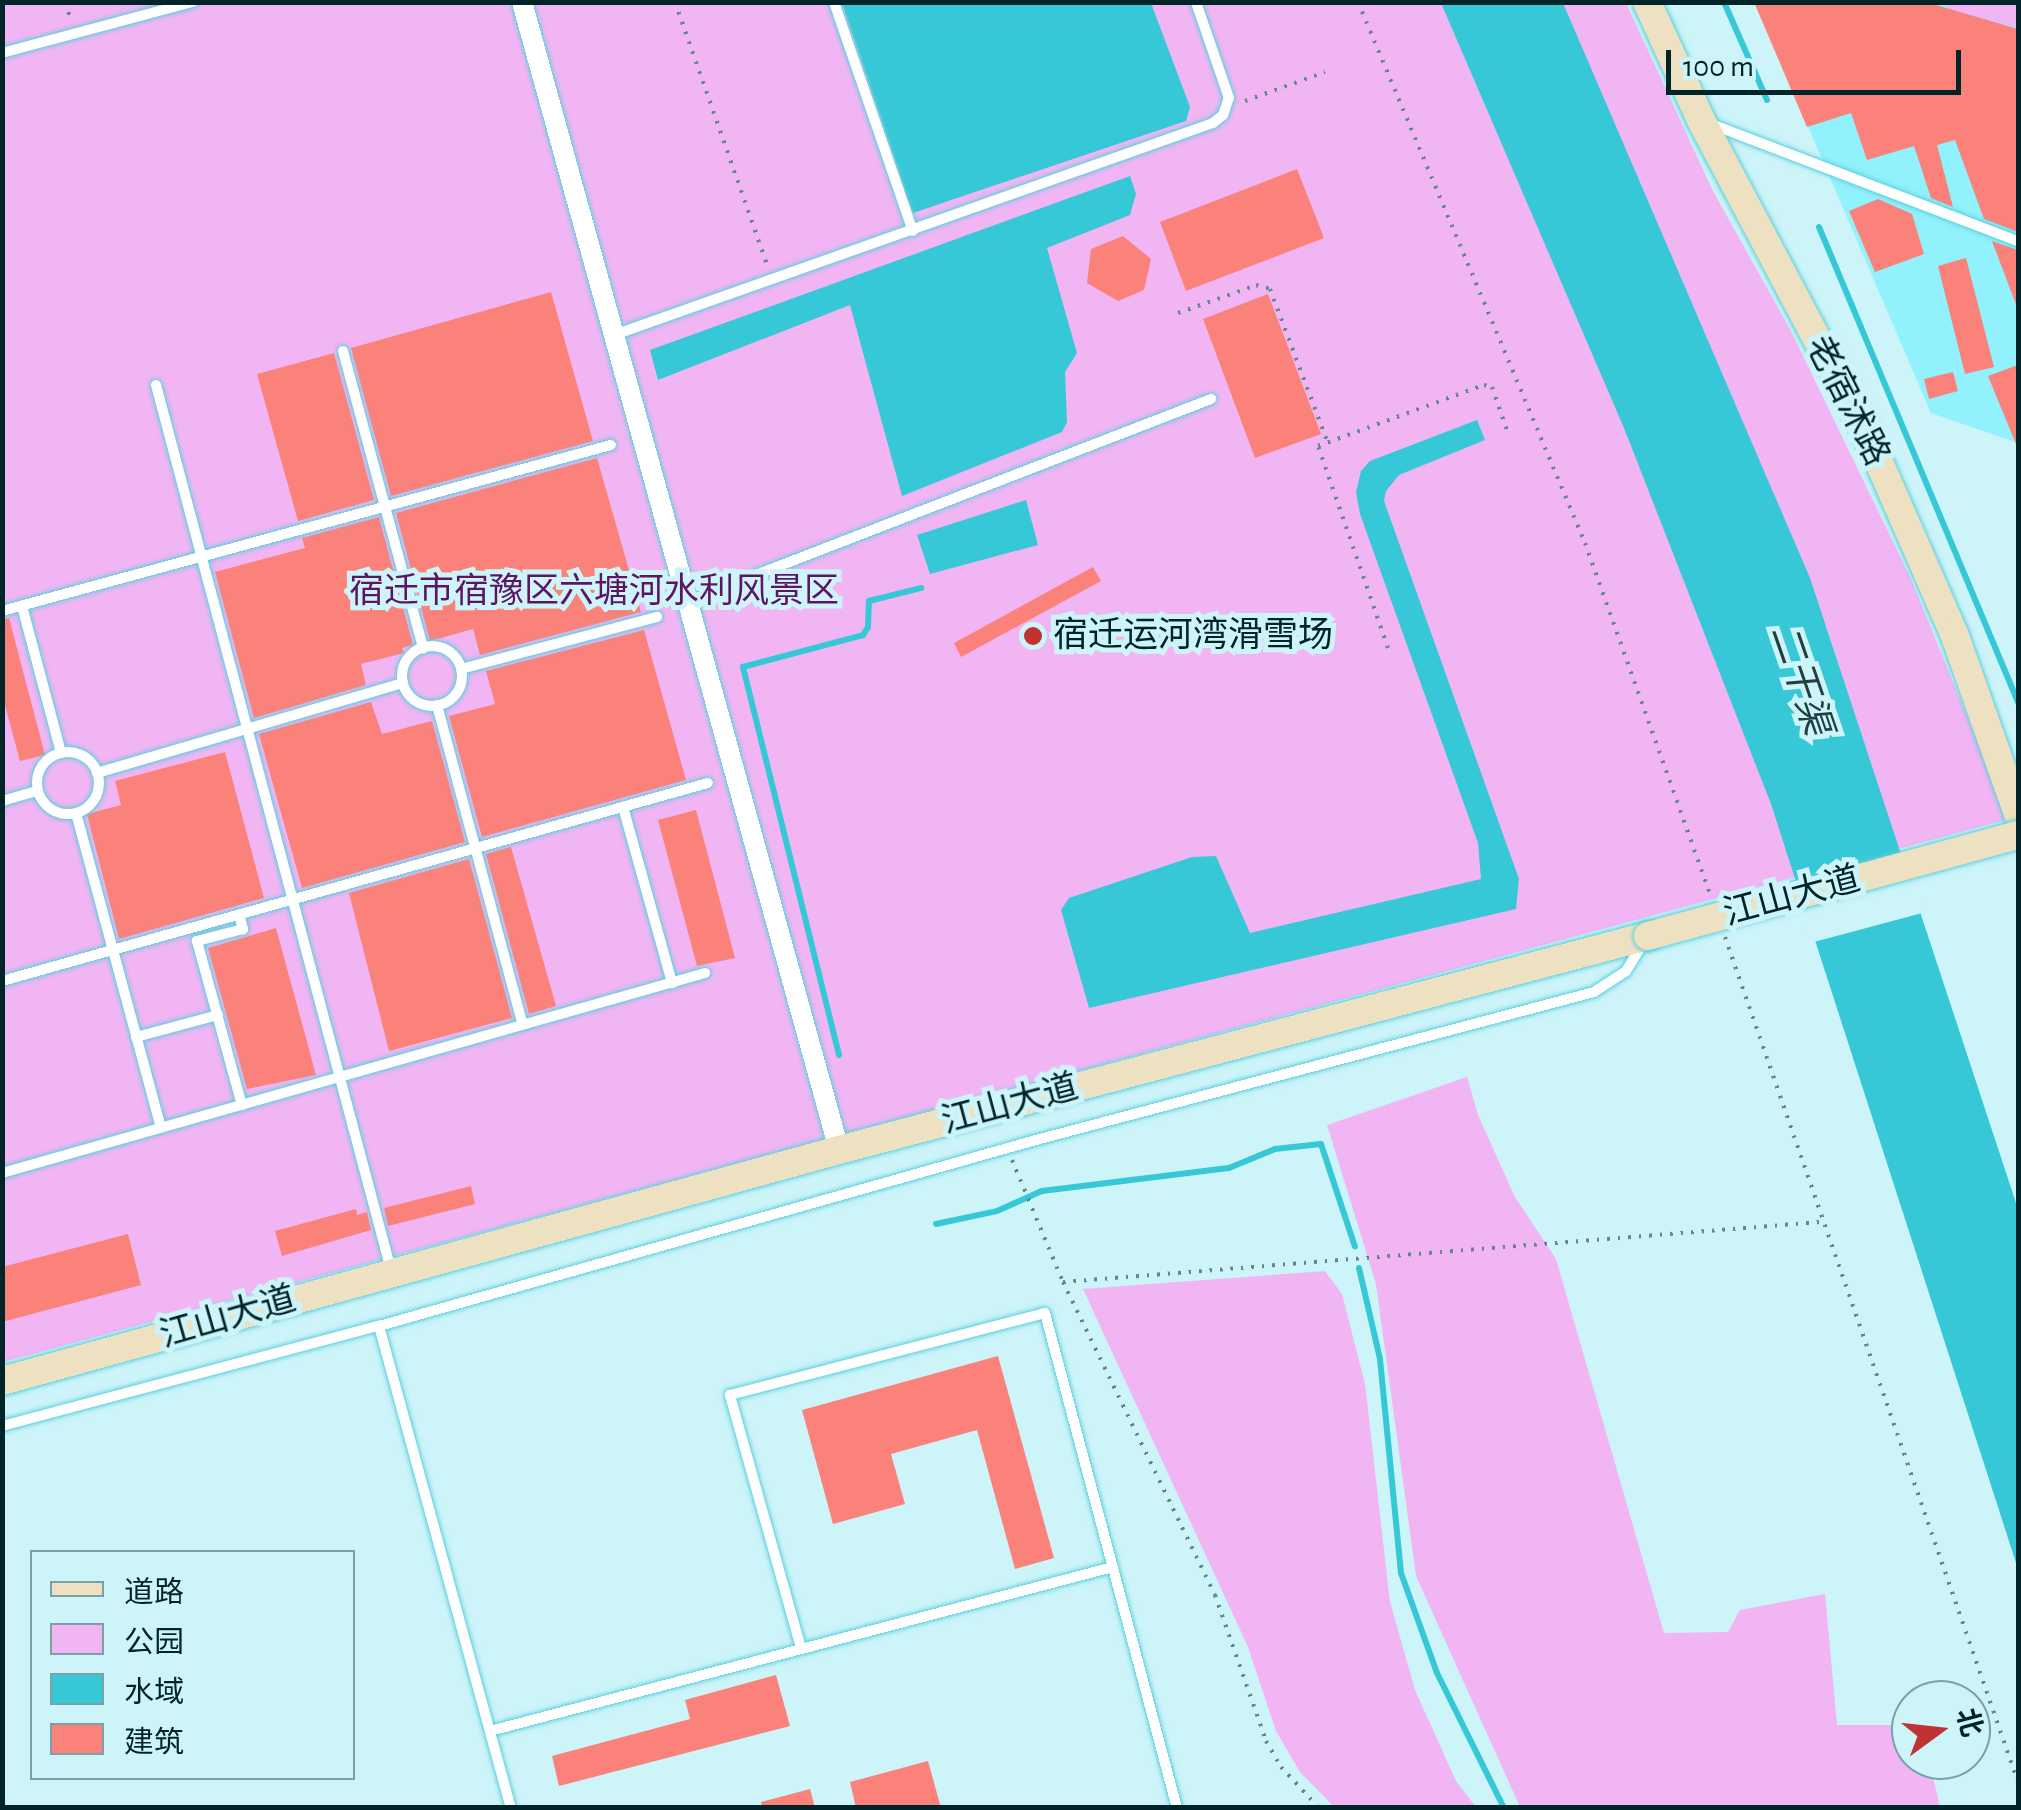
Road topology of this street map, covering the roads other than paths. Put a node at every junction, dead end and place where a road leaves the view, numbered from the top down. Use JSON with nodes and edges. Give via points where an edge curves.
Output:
{"nodes":[{"id":1,"x":193,"y":2,"type":"edge"},
{"id":2,"x":522,"y":2,"type":"edge"},
{"id":3,"x":834,"y":2,"type":"edge"},
{"id":4,"x":1196,"y":2,"type":"edge"},
{"id":5,"x":1647,"y":2,"type":"edge"},
{"id":6,"x":2,"y":53,"type":"edge"},
{"id":7,"x":1700,"y":120,"type":"junction"},
{"id":8,"x":914,"y":231,"type":"junction"},
{"id":9,"x":2018,"y":241,"type":"edge"},
{"id":10,"x":613,"y":335,"type":"junction"},
{"id":11,"x":343,"y":351,"type":"dead end"},
{"id":12,"x":156,"y":385,"type":"dead end"},
{"id":13,"x":1210,"y":399,"type":"dead end"},
{"id":14,"x":611,"y":445,"type":"dead end"},
{"id":15,"x":385,"y":507,"type":"junction"},
{"id":16,"x":202,"y":557,"type":"junction"},
{"id":17,"x":685,"y":602,"type":"junction"},
{"id":18,"x":22,"y":606,"type":"junction"},
{"id":19,"x":2,"y":611,"type":"edge"},
{"id":20,"x":657,"y":616,"type":"dead end"},
{"id":21,"x":422,"y":648,"type":"junction"},
{"id":22,"x":461,"y":669,"type":"junction"},
{"id":23,"x":403,"y":683,"type":"junction"},
{"id":24,"x":437,"y":705,"type":"junction"},
{"id":25,"x":248,"y":729,"type":"junction"},
{"id":26,"x":61,"y":753,"type":"junction"},
{"id":27,"x":97,"y":774,"type":"junction"},
{"id":28,"x":708,"y":782,"type":"dead end"},
{"id":29,"x":38,"y":792,"type":"junction"},
{"id":30,"x":2,"y":801,"type":"edge"},
{"id":31,"x":623,"y":807,"type":"junction"},
{"id":32,"x":76,"y":813,"type":"junction"},
{"id":33,"x":2018,"y":814,"type":"edge"},
{"id":34,"x":2018,"y":836,"type":"edge"},
{"id":35,"x":476,"y":848,"type":"junction"},
{"id":36,"x":294,"y":899,"type":"junction"},
{"id":37,"x":239,"y":914,"type":"junction"},
{"id":38,"x":1648,"y":936,"type":"junction"},
{"id":39,"x":113,"y":950,"type":"junction"},
{"id":40,"x":704,"y":974,"type":"dead end"},
{"id":41,"x":2,"y":981,"type":"edge"},
{"id":42,"x":672,"y":983,"type":"junction"},
{"id":43,"x":218,"y":1015,"type":"junction"},
{"id":44,"x":523,"y":1025,"type":"junction"},
{"id":45,"x":136,"y":1036,"type":"junction"},
{"id":46,"x":342,"y":1076,"type":"junction"},
{"id":47,"x":242,"y":1105,"type":"junction"},
{"id":48,"x":161,"y":1128,"type":"junction"},
{"id":49,"x":839,"y":1150,"type":"junction"},
{"id":50,"x":2,"y":1173,"type":"edge"},
{"id":51,"x":392,"y":1271,"type":"junction"},
{"id":52,"x":380,"y":1326,"type":"junction"},
{"id":53,"x":2,"y":1381,"type":"edge"},
{"id":54,"x":2,"y":1426,"type":"edge"},
{"id":55,"x":1113,"y":1566,"type":"junction"},
{"id":56,"x":801,"y":1648,"type":"junction"},
{"id":57,"x":490,"y":1731,"type":"junction"},
{"id":58,"x":511,"y":1808,"type":"edge"},
{"id":59,"x":1177,"y":1808,"type":"edge"}],
"edges":[{"from":1,"to":6,"type":"lane"},
{"from":2,"to":10,"type":"street"},
{"from":3,"to":8,"type":"lane"},
{"from":4,"to":8,"type":"lane","via":[[1226,83],[1226,108],[1213,123]]},
{"from":5,"to":7,"type":"main road","name":"老宿沭路"},
{"from":7,"to":9,"type":"lane"},
{"from":7,"to":33,"type":"main road","name":"老宿沭路","via":[[1865,430],[1955,636]]},
{"from":8,"to":10,"type":"lane"},
{"from":10,"to":17,"type":"street"},
{"from":11,"to":15,"type":"lane"},
{"from":12,"to":16,"type":"lane"},
{"from":13,"to":17,"type":"lane"},
{"from":14,"to":15,"type":"lane"},
{"from":15,"to":16,"type":"lane"},
{"from":15,"to":21,"type":"lane"},
{"from":16,"to":18,"type":"lane"},
{"from":16,"to":25,"type":"lane"},
{"from":17,"to":49,"type":"street"},
{"from":18,"to":19,"type":"lane"},
{"from":18,"to":26,"type":"lane"},
{"from":20,"to":22,"type":"lane"},
{"from":21,"to":22,"type":"lane","via":[[447,650]]},
{"from":21,"to":23,"type":"lane","via":[[405,664]]},
{"from":22,"to":24,"type":"lane","via":[[457,692]]},
{"from":23,"to":24,"type":"lane","via":[[414,699]]},
{"from":23,"to":25,"type":"lane"},
{"from":24,"to":35,"type":"lane"},
{"from":25,"to":27,"type":"lane"},
{"from":25,"to":36,"type":"lane"},
{"from":26,"to":27,"type":"lane","via":[[84,757]]},
{"from":26,"to":29,"type":"lane","via":[[39,770]]},
{"from":27,"to":32,"type":"lane","via":[[97,793]]},
{"from":28,"to":31,"type":"lane"},
{"from":29,"to":30,"type":"lane"},
{"from":29,"to":32,"type":"lane","via":[[57,812]]},
{"from":31,"to":35,"type":"lane"},
{"from":31,"to":42,"type":"lane"},
{"from":32,"to":39,"type":"lane"},
{"from":34,"to":38,"type":"main road","name":"江山大道","bridge":true},
{"from":35,"to":36,"type":"lane"},
{"from":35,"to":44,"type":"lane"},
{"from":36,"to":37,"type":"lane"},
{"from":36,"to":46,"type":"lane"},
{"from":37,"to":39,"type":"lane"},
{"from":37,"to":43,"type":"lane","via":[[243,929],[197,941]]},
{"from":38,"to":49,"type":"main road","name":"江山大道"},
{"from":38,"to":52,"type":"lane","via":[[1626,971],[1594,992],[1006,1148]]},
{"from":39,"to":41,"type":"lane"},
{"from":39,"to":45,"type":"lane"},
{"from":40,"to":42,"type":"lane"},
{"from":42,"to":44,"type":"lane"},
{"from":43,"to":45,"type":"lane"},
{"from":43,"to":47,"type":"lane"},
{"from":44,"to":46,"type":"lane"},
{"from":45,"to":48,"type":"lane"},
{"from":46,"to":47,"type":"lane"},
{"from":46,"to":51,"type":"lane"},
{"from":47,"to":48,"type":"lane"},
{"from":48,"to":50,"type":"lane"},
{"from":49,"to":51,"type":"main road","name":"江山大道"},
{"from":51,"to":53,"type":"main road","name":"江山大道"},
{"from":52,"to":54,"type":"lane"},
{"from":52,"to":57,"type":"lane"},
{"from":55,"to":56,"type":"lane"},
{"from":55,"to":56,"type":"lane","via":[[1045,1313],[730,1395]]},
{"from":55,"to":59,"type":"lane"},
{"from":56,"to":57,"type":"lane"},
{"from":57,"to":58,"type":"lane"}]}
